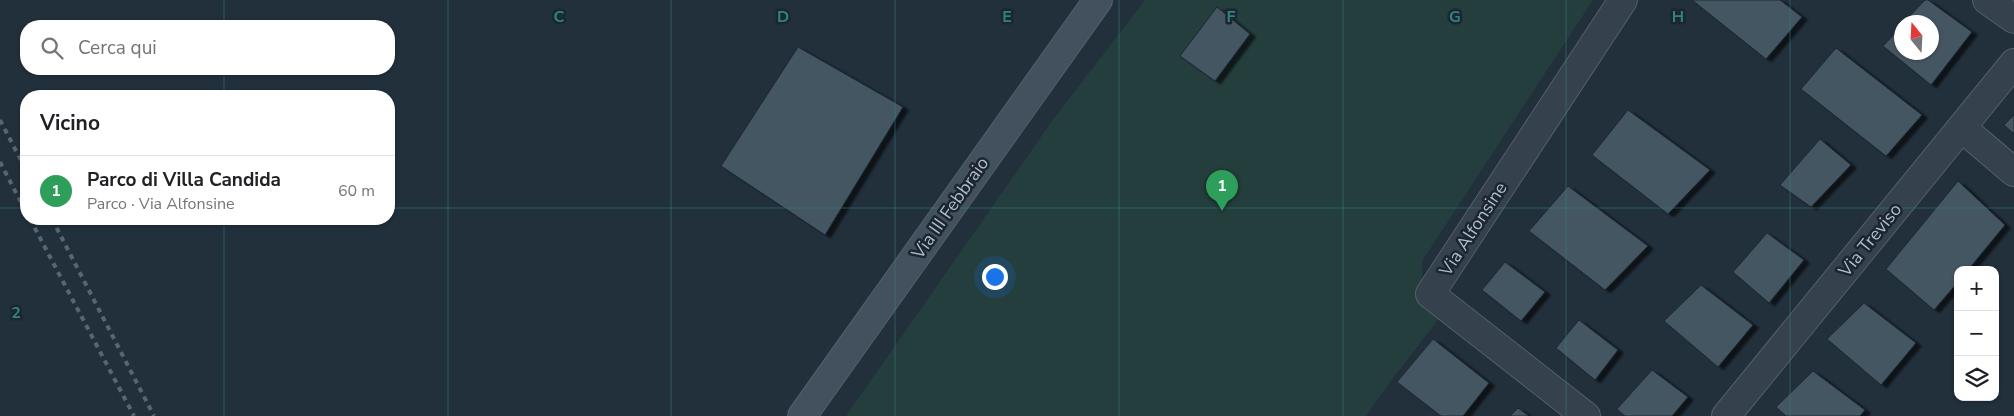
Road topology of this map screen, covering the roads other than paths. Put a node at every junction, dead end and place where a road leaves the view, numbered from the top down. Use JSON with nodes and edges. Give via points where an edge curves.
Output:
{"nodes":[{"id":1,"x":1098,"y":0,"type":"edge"},
{"id":2,"x":1623,"y":0,"type":"edge"},
{"id":3,"x":1987,"y":0,"type":"edge"},
{"id":4,"x":2014,"y":19,"type":"edge"},
{"id":5,"x":2014,"y":63,"type":"edge"},
{"id":6,"x":1962,"y":128,"type":"junction"},
{"id":7,"x":2014,"y":172,"type":"edge"},
{"id":8,"x":802,"y":416,"type":"edge"},
{"id":9,"x":1586,"y":416,"type":"edge"},
{"id":10,"x":1726,"y":416,"type":"edge"}],
"edges":[{"from":1,"to":8,"type":"main road","name":"Via III Febbraio"},
{"from":2,"to":9,"type":"street","name":"Via Alfonsine","via":[[1430,294]]},
{"from":3,"to":4,"type":"street"},
{"from":5,"to":6,"type":"street","name":"Via Treviso"},
{"from":6,"to":7,"type":"street"},
{"from":6,"to":10,"type":"street","name":"Via Treviso"}]}
